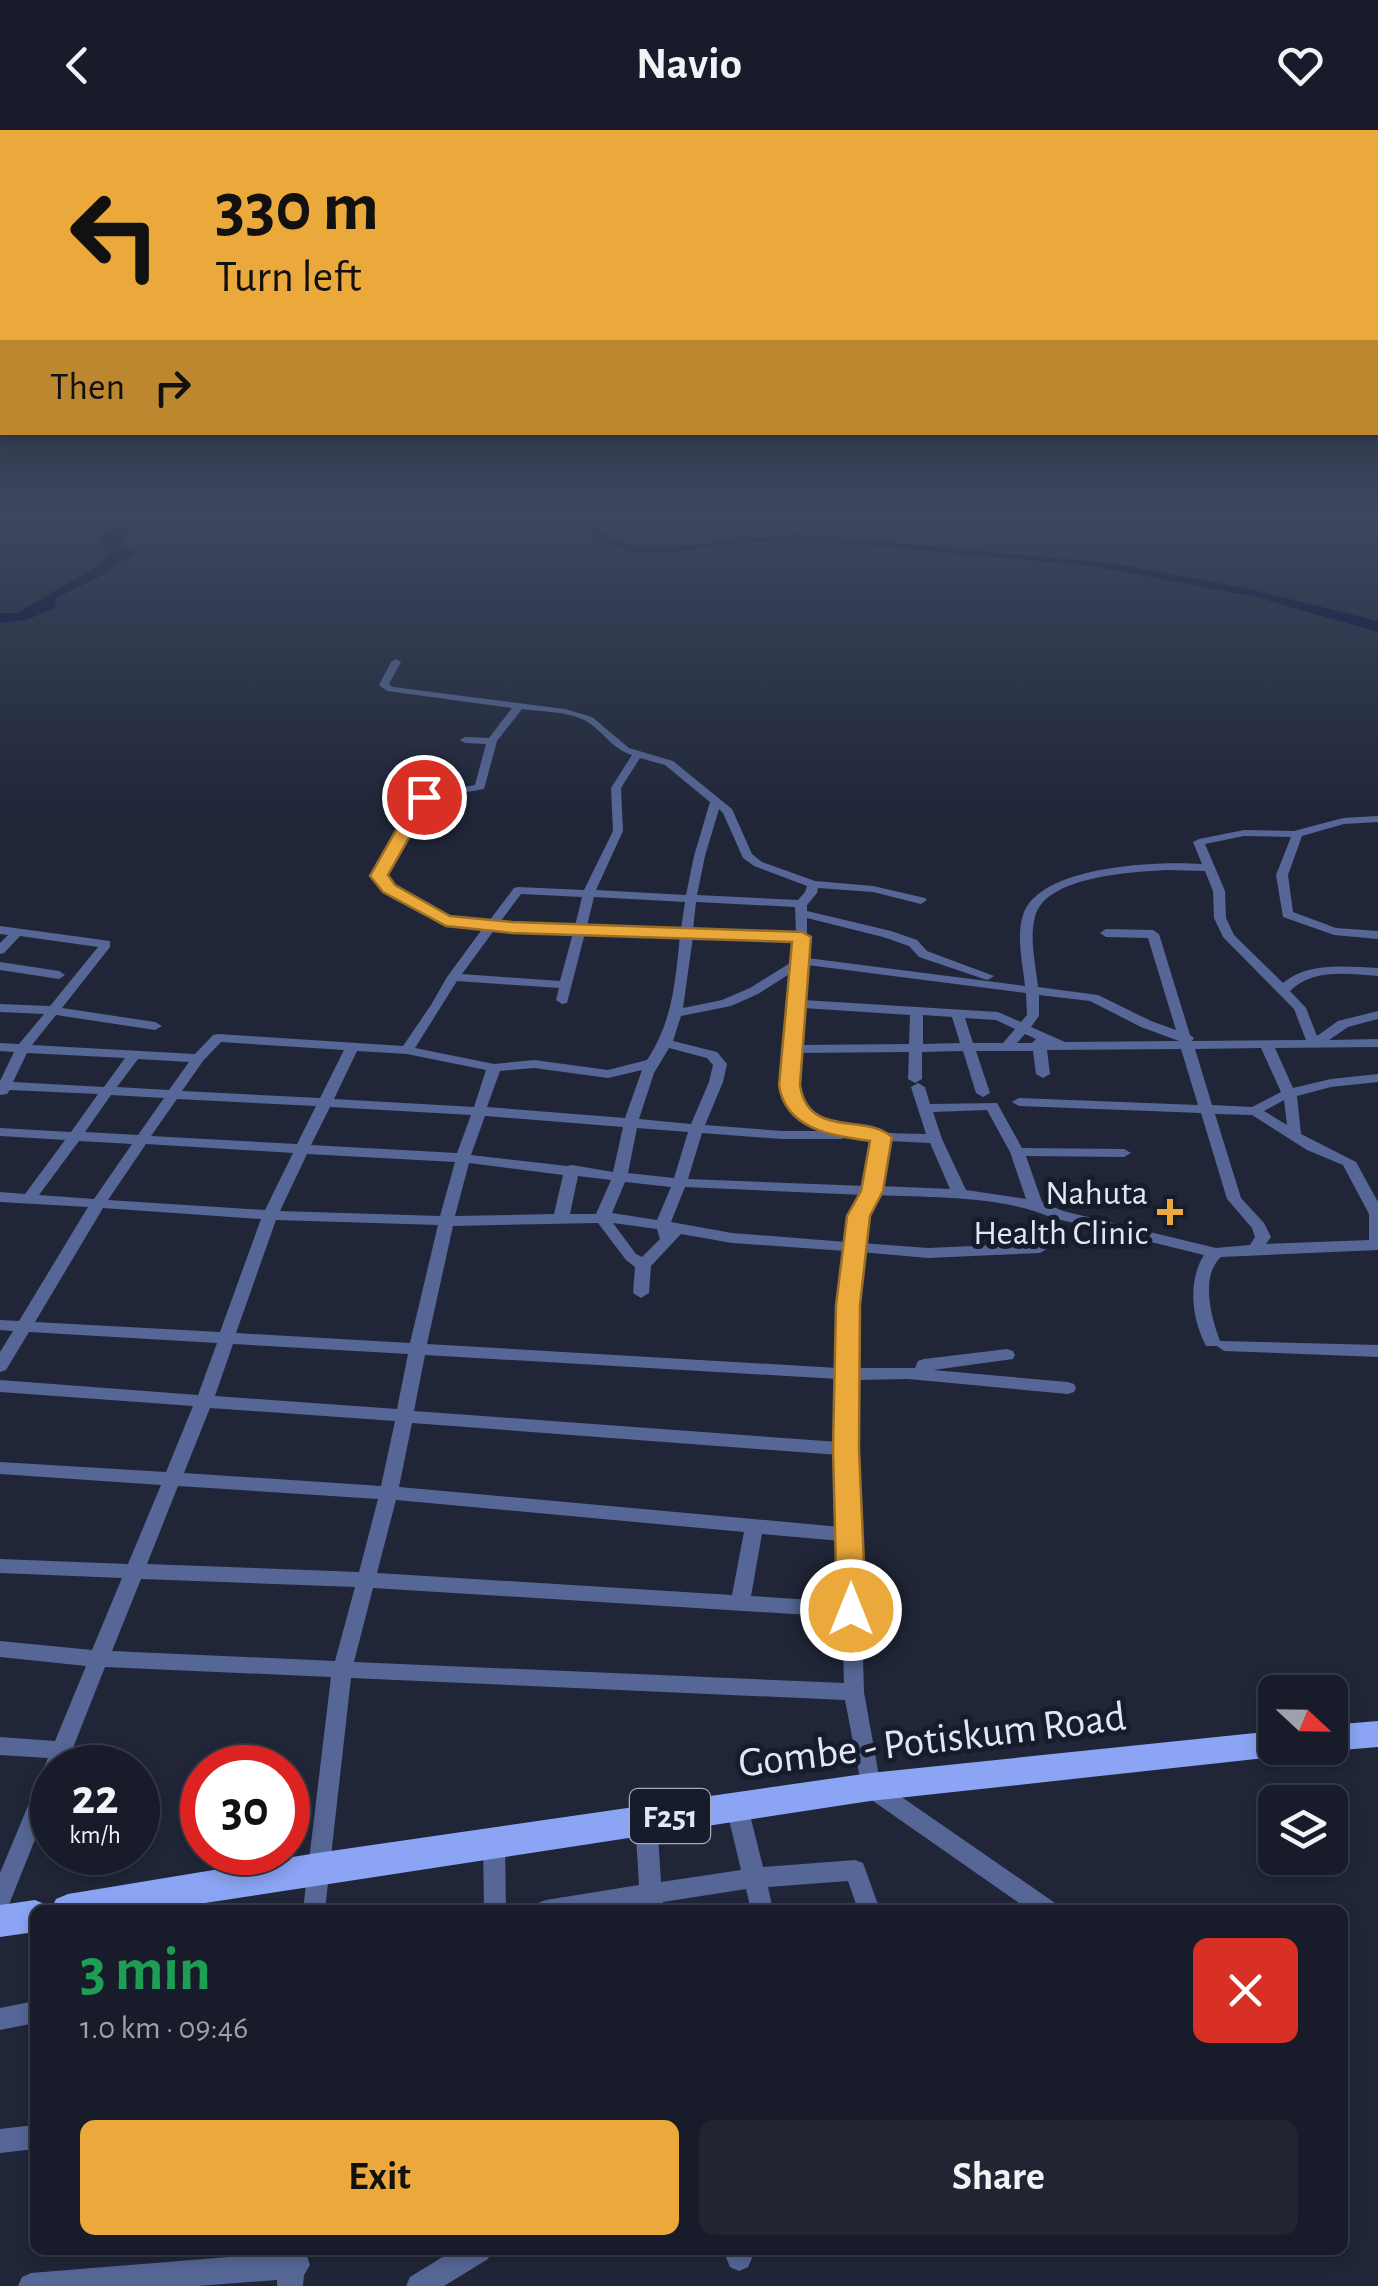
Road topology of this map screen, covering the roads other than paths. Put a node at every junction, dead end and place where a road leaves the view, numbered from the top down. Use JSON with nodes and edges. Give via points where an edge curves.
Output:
{"nodes":[{"id":1,"x":396,"y":662,"type":"dead end"},
{"id":2,"x":518,"y":706,"type":"junction"},
{"id":3,"x":466,"y":740,"type":"dead end"},
{"id":4,"x":492,"y":742,"type":"junction"},
{"id":5,"x":638,"y":753,"type":"junction"},
{"id":6,"x":716,"y":800,"type":"junction"},
{"id":7,"x":1378,"y":819,"type":"edge"},
{"id":8,"x":1298,"y":834,"type":"junction"},
{"id":9,"x":1209,"y":868,"type":"junction"},
{"id":10,"x":812,"y":884,"type":"junction"},
{"id":11,"x":589,"y":892,"type":"junction"},
{"id":12,"x":921,"y":900,"type":"dead end"},
{"id":13,"x":691,"y":901,"type":"junction"},
{"id":14,"x":800,"y":908,"type":"junction"},
{"id":15,"x":490,"y":925,"type":"junction"},
{"id":16,"x":581,"y":928,"type":"junction"},
{"id":17,"x":0,"y":930,"type":"edge"},
{"id":18,"x":16,"y":933,"type":"junction"},
{"id":19,"x":1106,"y":933,"type":"dead end"},
{"id":20,"x":1378,"y":934,"type":"edge"},
{"id":21,"x":686,"y":935,"type":"junction"},
{"id":22,"x":802,"y":937,"type":"junction"},
{"id":23,"x":0,"y":950,"type":"edge"},
{"id":24,"x":801,"y":962,"type":"junction"},
{"id":25,"x":0,"y":966,"type":"edge"},
{"id":26,"x":1378,"y":972,"type":"edge"},
{"id":27,"x":59,"y":975,"type":"dead end"},
{"id":28,"x":453,"y":977,"type":"junction"},
{"id":29,"x":562,"y":986,"type":"junction"},
{"id":30,"x":1006,"y":986,"type":"junction"},
{"id":31,"x":1034,"y":989,"type":"junction"},
{"id":32,"x":1283,"y":990,"type":"junction"},
{"id":33,"x":562,"y":1000,"type":"dead end"},
{"id":34,"x":798,"y":1004,"type":"junction"},
{"id":35,"x":0,"y":1008,"type":"edge"},
{"id":36,"x":52,"y":1010,"type":"junction"},
{"id":37,"x":678,"y":1013,"type":"junction"},
{"id":38,"x":916,"y":1013,"type":"junction"},
{"id":39,"x":957,"y":1014,"type":"junction"},
{"id":40,"x":1378,"y":1015,"type":"edge"},
{"id":41,"x":155,"y":1026,"type":"dead end"},
{"id":42,"x":1033,"y":1036,"type":"junction"},
{"id":43,"x":1188,"y":1042,"type":"junction"},
{"id":44,"x":666,"y":1043,"type":"junction"},
{"id":45,"x":1372,"y":1043,"type":"edge"},
{"id":46,"x":1267,"y":1044,"type":"junction"},
{"id":47,"x":1314,"y":1044,"type":"junction"},
{"id":48,"x":0,"y":1047,"type":"edge"},
{"id":49,"x":23,"y":1048,"type":"junction"},
{"id":50,"x":966,"y":1048,"type":"junction"},
{"id":51,"x":1006,"y":1048,"type":"junction"},
{"id":52,"x":351,"y":1049,"type":"junction"},
{"id":53,"x":915,"y":1049,"type":"junction"},
{"id":54,"x":408,"y":1050,"type":"junction"},
{"id":55,"x":793,"y":1050,"type":"junction"},
{"id":56,"x":135,"y":1052,"type":"junction"},
{"id":57,"x":1378,"y":1054,"type":"edge"},
{"id":58,"x":198,"y":1058,"type":"junction"},
{"id":59,"x":648,"y":1064,"type":"junction"},
{"id":60,"x":494,"y":1068,"type":"junction"},
{"id":61,"x":1043,"y":1074,"type":"dead end"},
{"id":62,"x":1378,"y":1078,"type":"edge"},
{"id":63,"x":2,"y":1088,"type":"edge"},
{"id":64,"x":110,"y":1091,"type":"junction"},
{"id":65,"x":983,"y":1093,"type":"dead end"},
{"id":66,"x":176,"y":1094,"type":"junction"},
{"id":67,"x":1290,"y":1096,"type":"junction"},
{"id":68,"x":1019,"y":1102,"type":"dead end"},
{"id":69,"x":322,"y":1104,"type":"junction"},
{"id":70,"x":927,"y":1108,"type":"junction"},
{"id":71,"x":1208,"y":1110,"type":"junction"},
{"id":72,"x":1255,"y":1110,"type":"junction"},
{"id":73,"x":480,"y":1111,"type":"junction"},
{"id":74,"x":630,"y":1123,"type":"junction"},
{"id":75,"x":696,"y":1128,"type":"junction"},
{"id":76,"x":0,"y":1132,"type":"edge"},
{"id":77,"x":1295,"y":1133,"type":"junction"},
{"id":78,"x":78,"y":1135,"type":"junction"},
{"id":79,"x":882,"y":1137,"type":"junction"},
{"id":80,"x":146,"y":1138,"type":"junction"},
{"id":81,"x":935,"y":1139,"type":"junction"},
{"id":82,"x":300,"y":1150,"type":"junction"},
{"id":83,"x":1017,"y":1152,"type":"junction"},
{"id":84,"x":1124,"y":1153,"type":"dead end"},
{"id":85,"x":463,"y":1158,"type":"junction"},
{"id":86,"x":572,"y":1169,"type":"junction"},
{"id":87,"x":619,"y":1178,"type":"junction"},
{"id":88,"x":683,"y":1183,"type":"junction"},
{"id":89,"x":872,"y":1191,"type":"junction"},
{"id":90,"x":960,"y":1194,"type":"junction"},
{"id":91,"x":0,"y":1197,"type":"edge"},
{"id":92,"x":29,"y":1199,"type":"junction"},
{"id":93,"x":100,"y":1202,"type":"junction"},
{"id":94,"x":1035,"y":1205,"type":"junction"},
{"id":95,"x":270,"y":1215,"type":"junction"},
{"id":96,"x":602,"y":1218,"type":"junction"},
{"id":97,"x":561,"y":1219,"type":"junction"},
{"id":98,"x":448,"y":1221,"type":"junction"},
{"id":99,"x":670,"y":1229,"type":"junction"},
{"id":100,"x":1378,"y":1245,"type":"edge"},
{"id":101,"x":854,"y":1248,"type":"junction"},
{"id":102,"x":1040,"y":1248,"type":"dead end"},
{"id":103,"x":1255,"y":1248,"type":"junction"},
{"id":104,"x":1216,"y":1253,"type":"junction"},
{"id":105,"x":642,"y":1265,"type":"junction"},
{"id":106,"x":640,"y":1293,"type":"dead end"},
{"id":107,"x":0,"y":1326,"type":"edge"},
{"id":108,"x":21,"y":1327,"type":"junction"},
{"id":109,"x":225,"y":1341,"type":"junction"},
{"id":110,"x":419,"y":1350,"type":"junction"},
{"id":111,"x":1378,"y":1351,"type":"edge"},
{"id":112,"x":1008,"y":1355,"type":"dead end"},
{"id":113,"x":0,"y":1366,"type":"edge"},
{"id":114,"x":846,"y":1374,"type":"junction"},
{"id":115,"x":922,"y":1374,"type":"junction"},
{"id":116,"x":0,"y":1386,"type":"edge"},
{"id":117,"x":1068,"y":1388,"type":"dead end"},
{"id":118,"x":205,"y":1399,"type":"junction"},
{"id":119,"x":404,"y":1415,"type":"junction"},
{"id":120,"x":846,"y":1449,"type":"junction"},
{"id":121,"x":0,"y":1468,"type":"edge"},
{"id":122,"x":174,"y":1477,"type":"junction"},
{"id":123,"x":388,"y":1493,"type":"junction"},
{"id":124,"x":754,"y":1526,"type":"junction"},
{"id":125,"x":851,"y":1535,"type":"junction"},
{"id":126,"x":0,"y":1566,"type":"edge"},
{"id":127,"x":136,"y":1572,"type":"junction"},
{"id":128,"x":366,"y":1580,"type":"junction"},
{"id":129,"x":740,"y":1603,"type":"junction"},
{"id":130,"x":851,"y":1610,"type":"junction"},
{"id":131,"x":0,"y":1648,"type":"edge"},
{"id":132,"x":99,"y":1659,"type":"junction"},
{"id":133,"x":342,"y":1671,"type":"junction"},
{"id":134,"x":854,"y":1692,"type":"junction"},
{"id":135,"x":1378,"y":1734,"type":"edge"},
{"id":136,"x":1348,"y":1736,"type":"edge"},
{"id":137,"x":63,"y":1745,"type":"edge"},
{"id":138,"x":0,"y":1746,"type":"edge"},
{"id":139,"x":1258,"y":1746,"type":"edge"},
{"id":140,"x":30,"y":1755,"type":"edge"},
{"id":141,"x":870,"y":1787,"type":"junction"},
{"id":142,"x":737,"y":1807,"type":"junction"},
{"id":143,"x":646,"y":1819,"type":"junction"},
{"id":144,"x":30,"y":1827,"type":"edge"},
{"id":145,"x":494,"y":1842,"type":"junction"},
{"id":146,"x":317,"y":1868,"type":"junction"},
{"id":147,"x":754,"y":1878,"type":"junction"},
{"id":148,"x":0,"y":1900,"type":"edge"},
{"id":149,"x":651,"y":1902,"type":"edge"},
{"id":150,"x":98,"y":1905,"type":"edge"},
{"id":151,"x":314,"y":1905,"type":"edge"},
{"id":152,"x":495,"y":1905,"type":"edge"},
{"id":153,"x":612,"y":1905,"type":"edge"},
{"id":154,"x":761,"y":1905,"type":"edge"},
{"id":155,"x":868,"y":1905,"type":"edge"},
{"id":156,"x":1040,"y":1905,"type":"edge"},
{"id":157,"x":30,"y":1917,"type":"edge"},
{"id":158,"x":0,"y":1922,"type":"edge"},
{"id":159,"x":30,"y":2013,"type":"edge"},
{"id":160,"x":0,"y":2018,"type":"edge"},
{"id":161,"x":30,"y":2138,"type":"edge"},
{"id":162,"x":0,"y":2142,"type":"edge"},
{"id":163,"x":472,"y":2255,"type":"edge"},
{"id":164,"x":292,"y":2266,"type":"edge"},
{"id":165,"x":31,"y":2286,"type":"edge"},
{"id":166,"x":419,"y":2286,"type":"edge"}],
"edges":[{"from":1,"to":2,"type":"street","via":[[384,685],[390,689]]},
{"from":2,"to":4,"type":"street"},
{"from":2,"to":5,"type":"street","via":[[590,718],[608,739]]},
{"from":3,"to":4,"type":"street"},
{"from":4,"to":15,"type":"street","via":[[480,787],[424,797],[379,876],[446,921]]},
{"from":5,"to":6,"type":"street","via":[[669,763]]},
{"from":5,"to":11,"type":"street","via":[[616,788],[618,831]]},
{"from":6,"to":10,"type":"street","via":[[728,810],[747,856]]},
{"from":6,"to":13,"type":"street"},
{"from":7,"to":8,"type":"street"},
{"from":8,"to":9,"type":"street","via":[[1206,839],[1199,842]]},
{"from":8,"to":20,"type":"street","via":[[1282,875],[1286,914],[1334,931]]},
{"from":9,"to":31,"type":"street","via":[[1126,868],[1071,882],[1037,900],[1029,918]]},
{"from":9,"to":32,"type":"street","via":[[1229,936]]},
{"from":10,"to":12,"type":"street"},
{"from":10,"to":14,"type":"street"},
{"from":11,"to":13,"type":"street"},
{"from":11,"to":15,"type":"street","via":[[518,890]]},
{"from":11,"to":16,"type":"street"},
{"from":13,"to":14,"type":"street"},
{"from":13,"to":21,"type":"street"},
{"from":14,"to":22,"type":"street"},
{"from":14,"to":30,"type":"street","via":[[913,943],[923,954]]},
{"from":15,"to":16,"type":"street"},
{"from":15,"to":28,"type":"street"},
{"from":16,"to":21,"type":"street"},
{"from":16,"to":29,"type":"street"},
{"from":17,"to":18,"type":"street"},
{"from":18,"to":23,"type":"street"},
{"from":18,"to":36,"type":"street","via":[[106,944]]},
{"from":19,"to":43,"type":"street","via":[[1153,934]]},
{"from":21,"to":22,"type":"street"},
{"from":21,"to":37,"type":"street"},
{"from":22,"to":24,"type":"street"},
{"from":24,"to":30,"type":"street"},
{"from":24,"to":34,"type":"street"},
{"from":24,"to":37,"type":"street","via":[[726,1003]]},
{"from":25,"to":27,"type":"street"},
{"from":26,"to":32,"type":"street","via":[[1320,971],[1293,978]]},
{"from":28,"to":29,"type":"street"},
{"from":28,"to":54,"type":"street"},
{"from":29,"to":33,"type":"street"},
{"from":30,"to":31,"type":"street"},
{"from":31,"to":42,"type":"street"},
{"from":31,"to":43,"type":"street","via":[[1094,998]]},
{"from":32,"to":47,"type":"street","via":[[1300,1008]]},
{"from":34,"to":38,"type":"street"},
{"from":34,"to":55,"type":"street"},
{"from":35,"to":36,"type":"street"},
{"from":36,"to":41,"type":"street"},
{"from":36,"to":49,"type":"street"},
{"from":37,"to":44,"type":"street"},
{"from":38,"to":39,"type":"street"},
{"from":38,"to":53,"type":"street"},
{"from":39,"to":42,"type":"street","via":[[998,1016]]},
{"from":39,"to":50,"type":"street"},
{"from":40,"to":47,"type":"street","via":[[1343,1024]]},
{"from":42,"to":43,"type":"street","via":[[1064,1047]]},
{"from":42,"to":51,"type":"street"},
{"from":42,"to":51,"type":"street"},
{"from":42,"to":61,"type":"street"},
{"from":43,"to":46,"type":"street"},
{"from":43,"to":71,"type":"street"},
{"from":44,"to":59,"type":"street"},
{"from":44,"to":75,"type":"street","via":[[712,1055],[720,1064],[718,1084]]},
{"from":45,"to":47,"type":"street"},
{"from":45,"to":57,"type":"street"},
{"from":46,"to":47,"type":"street"},
{"from":46,"to":67,"type":"street"},
{"from":48,"to":49,"type":"street"},
{"from":49,"to":56,"type":"street"},
{"from":49,"to":63,"type":"street"},
{"from":50,"to":51,"type":"street"},
{"from":50,"to":53,"type":"street"},
{"from":50,"to":65,"type":"street"},
{"from":52,"to":54,"type":"street"},
{"from":52,"to":58,"type":"street","via":[[218,1038]]},
{"from":52,"to":69,"type":"street"},
{"from":53,"to":55,"type":"street"},
{"from":53,"to":70,"type":"street","via":[[916,1083]]},
{"from":54,"to":60,"type":"street"},
{"from":55,"to":79,"type":"street","via":[[792,1102],[807,1117]]},
{"from":56,"to":58,"type":"street"},
{"from":56,"to":64,"type":"street"},
{"from":58,"to":66,"type":"street"},
{"from":59,"to":60,"type":"street","via":[[608,1074],[534,1064]]},
{"from":59,"to":74,"type":"street"},
{"from":60,"to":73,"type":"street"},
{"from":62,"to":67,"type":"street","via":[[1327,1082]]},
{"from":63,"to":64,"type":"street"},
{"from":64,"to":66,"type":"street"},
{"from":64,"to":78,"type":"street"},
{"from":66,"to":69,"type":"street"},
{"from":66,"to":80,"type":"street"},
{"from":67,"to":72,"type":"street"},
{"from":67,"to":77,"type":"street"},
{"from":68,"to":71,"type":"street"},
{"from":69,"to":73,"type":"street"},
{"from":69,"to":82,"type":"street"},
{"from":70,"to":81,"type":"street"},
{"from":70,"to":83,"type":"street","via":[[992,1106]]},
{"from":71,"to":72,"type":"street"},
{"from":71,"to":103,"type":"street","via":[[1234,1199],[1263,1237]]},
{"from":72,"to":77,"type":"street"},
{"from":73,"to":74,"type":"street"},
{"from":73,"to":85,"type":"street"},
{"from":74,"to":75,"type":"street"},
{"from":74,"to":87,"type":"street"},
{"from":75,"to":79,"type":"street"},
{"from":75,"to":88,"type":"street"},
{"from":76,"to":78,"type":"street"},
{"from":77,"to":100,"type":"street","via":[[1350,1162],[1377,1214]]},
{"from":78,"to":80,"type":"street"},
{"from":78,"to":92,"type":"street"},
{"from":79,"to":81,"type":"street"},
{"from":79,"to":89,"type":"street"},
{"from":80,"to":82,"type":"street"},
{"from":80,"to":93,"type":"street"},
{"from":81,"to":90,"type":"street"},
{"from":82,"to":85,"type":"street"},
{"from":82,"to":95,"type":"street"},
{"from":83,"to":84,"type":"street"},
{"from":83,"to":94,"type":"street"},
{"from":85,"to":86,"type":"street"},
{"from":85,"to":98,"type":"street"},
{"from":86,"to":87,"type":"street"},
{"from":86,"to":97,"type":"street"},
{"from":87,"to":88,"type":"street"},
{"from":87,"to":96,"type":"street"},
{"from":88,"to":89,"type":"street"},
{"from":88,"to":99,"type":"street"},
{"from":89,"to":90,"type":"street"},
{"from":89,"to":101,"type":"street"},
{"from":90,"to":94,"type":"street"},
{"from":91,"to":92,"type":"street"},
{"from":92,"to":93,"type":"street"},
{"from":93,"to":95,"type":"street"},
{"from":93,"to":108,"type":"street"},
{"from":94,"to":104,"type":"street"},
{"from":95,"to":98,"type":"street"},
{"from":95,"to":109,"type":"street"},
{"from":96,"to":97,"type":"street"},
{"from":96,"to":99,"type":"street"},
{"from":96,"to":105,"type":"street"},
{"from":97,"to":98,"type":"street"},
{"from":98,"to":110,"type":"street"},
{"from":99,"to":101,"type":"street"},
{"from":99,"to":105,"type":"street"},
{"from":100,"to":103,"type":"street"},
{"from":101,"to":102,"type":"street"},
{"from":101,"to":114,"type":"street"},
{"from":103,"to":104,"type":"street"},
{"from":104,"to":111,"type":"street","via":[[1202,1272],[1204,1319],[1218,1344]]},
{"from":105,"to":106,"type":"street"},
{"from":107,"to":108,"type":"street"},
{"from":108,"to":109,"type":"street"},
{"from":108,"to":113,"type":"street"},
{"from":109,"to":110,"type":"street"},
{"from":109,"to":118,"type":"street"},
{"from":110,"to":114,"type":"street"},
{"from":110,"to":119,"type":"street"},
{"from":112,"to":115,"type":"street","via":[[924,1364]]},
{"from":114,"to":115,"type":"street"},
{"from":114,"to":120,"type":"street"},
{"from":115,"to":117,"type":"street"},
{"from":116,"to":118,"type":"street"},
{"from":118,"to":119,"type":"street"},
{"from":118,"to":122,"type":"street"},
{"from":119,"to":120,"type":"street"},
{"from":119,"to":123,"type":"street"},
{"from":120,"to":125,"type":"street"},
{"from":121,"to":122,"type":"street"},
{"from":122,"to":123,"type":"street"},
{"from":122,"to":127,"type":"street"},
{"from":123,"to":124,"type":"street"},
{"from":123,"to":128,"type":"street"},
{"from":124,"to":125,"type":"street"},
{"from":124,"to":129,"type":"street"},
{"from":125,"to":130,"type":"street"},
{"from":126,"to":127,"type":"street"},
{"from":127,"to":128,"type":"street"},
{"from":127,"to":132,"type":"street"},
{"from":128,"to":129,"type":"street"},
{"from":128,"to":133,"type":"street"},
{"from":129,"to":130,"type":"street"},
{"from":130,"to":134,"type":"street"},
{"from":131,"to":132,"type":"street"},
{"from":132,"to":133,"type":"street"},
{"from":132,"to":137,"type":"street"},
{"from":133,"to":134,"type":"street"},
{"from":133,"to":146,"type":"street"},
{"from":134,"to":141,"type":"street"},
{"from":135,"to":136,"type":"main road"},
{"from":138,"to":140,"type":"street"},
{"from":139,"to":141,"type":"main road","name":"Gombe - Potiskum Road","number":"F251"},
{"from":141,"to":142,"type":"main road","name":"Gombe - Potiskum Road","number":"F251"},
{"from":141,"to":156,"type":"street"},
{"from":142,"to":143,"type":"main road","name":"Gombe - Potiskum Road","number":"F251"},
{"from":142,"to":147,"type":"street"},
{"from":143,"to":145,"type":"main road","name":"Gombe - Potiskum Road","number":"F251"},
{"from":143,"to":149,"type":"street"},
{"from":144,"to":148,"type":"street"},
{"from":145,"to":146,"type":"main road","name":"Gombe - Potiskum Road","number":"F251"},
{"from":145,"to":152,"type":"street"},
{"from":146,"to":150,"type":"main road","name":"Gombe - Potiskum Road","number":"F251"},
{"from":146,"to":151,"type":"street"},
{"from":147,"to":149,"type":"street"},
{"from":147,"to":154,"type":"street"},
{"from":147,"to":155,"type":"street","via":[[855,1870]]},
{"from":149,"to":153,"type":"street"},
{"from":157,"to":158,"type":"main road"},
{"from":159,"to":160,"type":"street"},
{"from":161,"to":162,"type":"street"},
{"from":163,"to":166,"type":"street"},
{"from":164,"to":165,"type":"street"}]}
